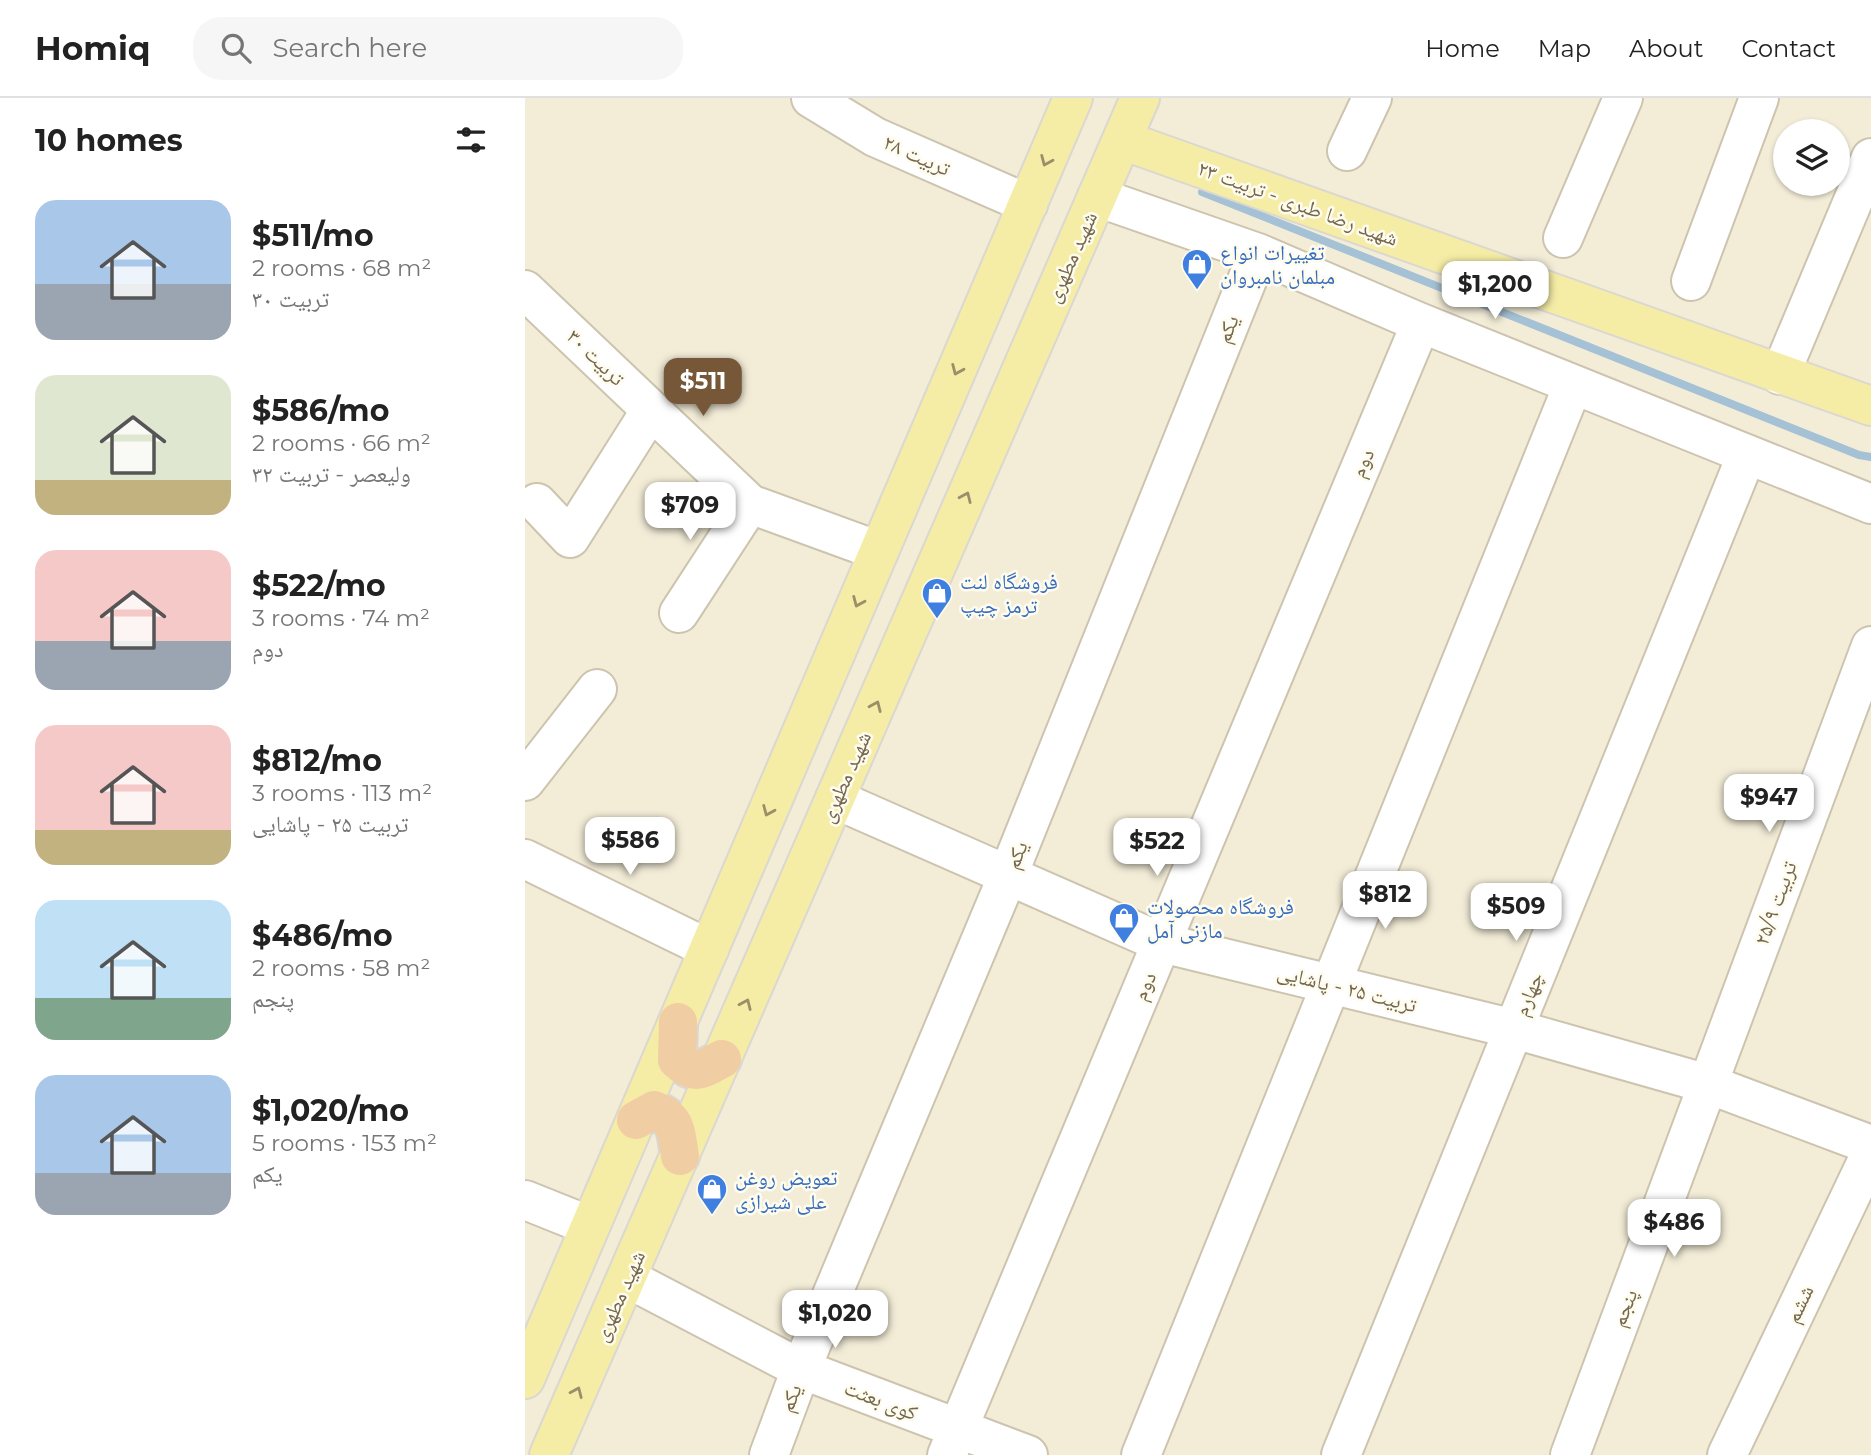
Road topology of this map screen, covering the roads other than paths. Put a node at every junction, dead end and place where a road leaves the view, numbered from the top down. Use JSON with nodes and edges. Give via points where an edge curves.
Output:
{"nodes":[{"id":1,"x":811,"y":98,"type":"edge"},
{"id":2,"x":1073,"y":98,"type":"edge"},
{"id":3,"x":1140,"y":98,"type":"edge"},
{"id":4,"x":1371,"y":98,"type":"edge"},
{"id":5,"x":1623,"y":98,"type":"edge"},
{"id":6,"x":1759,"y":98,"type":"edge"},
{"id":7,"x":1122,"y":140,"type":"junction"},
{"id":8,"x":1347,"y":151,"type":"dead end"},
{"id":9,"x":1871,"y":159,"type":"edge"},
{"id":10,"x":1097,"y":197,"type":"junction"},
{"id":11,"x":1028,"y":204,"type":"junction"},
{"id":12,"x":1563,"y":238,"type":"dead end"},
{"id":13,"x":1258,"y":253,"type":"junction"},
{"id":14,"x":1691,"y":281,"type":"dead end"},
{"id":15,"x":525,"y":290,"type":"edge"},
{"id":16,"x":1421,"y":323,"type":"junction"},
{"id":17,"x":1780,"y":375,"type":"junction"},
{"id":18,"x":1573,"y":385,"type":"junction"},
{"id":19,"x":1871,"y":405,"type":"edge"},
{"id":20,"x":651,"y":410,"type":"junction"},
{"id":21,"x":1747,"y":454,"type":"junction"},
{"id":22,"x":537,"y":503,"type":"dead end"},
{"id":23,"x":750,"y":503,"type":"junction"},
{"id":24,"x":1871,"y":504,"type":"edge"},
{"id":25,"x":879,"y":551,"type":"junction"},
{"id":26,"x":679,"y":612,"type":"dead end"},
{"id":27,"x":1871,"y":646,"type":"edge"},
{"id":28,"x":597,"y":689,"type":"dead end"},
{"id":29,"x":525,"y":781,"type":"edge"},
{"id":30,"x":835,"y":799,"type":"junction"},
{"id":31,"x":525,"y":859,"type":"edge"},
{"id":32,"x":1008,"y":875,"type":"junction"},
{"id":33,"x":1162,"y":943,"type":"junction"},
{"id":34,"x":709,"y":949,"type":"junction"},
{"id":35,"x":1331,"y":984,"type":"junction"},
{"id":36,"x":678,"y":1022,"type":"junction"},
{"id":37,"x":1514,"y":1029,"type":"junction"},
{"id":38,"x":1723,"y":1043,"type":"joint"},
{"id":39,"x":722,"y":1059,"type":"junction"},
{"id":40,"x":1708,"y":1084,"type":"junction"},
{"id":41,"x":636,"y":1120,"type":"junction"},
{"id":42,"x":1871,"y":1146,"type":"edge"},
{"id":43,"x":1871,"y":1153,"type":"edge"},
{"id":44,"x":680,"y":1156,"type":"junction"},
{"id":45,"x":525,"y":1200,"type":"edge"},
{"id":46,"x":590,"y":1226,"type":"junction"},
{"id":47,"x":627,"y":1278,"type":"junction"},
{"id":48,"x":801,"y":1369,"type":"junction"},
{"id":49,"x":525,"y":1379,"type":"edge"},
{"id":50,"x":953,"y":1442,"type":"edge"},
{"id":51,"x":549,"y":1455,"type":"edge"},
{"id":52,"x":769,"y":1455,"type":"edge"},
{"id":53,"x":1028,"y":1455,"type":"edge"},
{"id":54,"x":1141,"y":1455,"type":"edge"},
{"id":55,"x":1341,"y":1455,"type":"edge"},
{"id":56,"x":1570,"y":1455,"type":"edge"},
{"id":57,"x":1727,"y":1455,"type":"edge"}],
"edges":[{"from":1,"to":11,"type":"street","name":"تربیت ۲۸","via":[[875,137]]},
{"from":2,"to":11,"type":"main road","one_way":true},
{"from":3,"to":7,"type":"main road","name":"شهید مطهری"},
{"from":4,"to":8,"type":"street"},
{"from":5,"to":12,"type":"street"},
{"from":6,"to":14,"type":"street"},
{"from":7,"to":10,"type":"main road","name":"شهید مطهری"},
{"from":7,"to":17,"type":"main road","name":"شهید رضا طبری - تربیت ۲۳"},
{"from":9,"to":17,"type":"street"},
{"from":10,"to":13,"type":"street"},
{"from":30,"to":10,"type":"main road","name":"شهید مطهری","one_way":true},
{"from":11,"to":25,"type":"main road","one_way":true},
{"from":13,"to":16,"type":"street"},
{"from":13,"to":32,"type":"street","name":"یکم"},
{"from":15,"to":20,"type":"street","name":"تربیت ۳۰"},
{"from":16,"to":18,"type":"street"},
{"from":16,"to":33,"type":"street","name":"دوم"},
{"from":17,"to":19,"type":"main road","name":"شهید رضا طبری - تربیت ۲۳"},
{"from":18,"to":21,"type":"street"},
{"from":18,"to":35,"type":"street"},
{"from":20,"to":22,"type":"street","via":[[570,538]]},
{"from":20,"to":23,"type":"street","name":"تربیت ۳۰"},
{"from":21,"to":24,"type":"street"},
{"from":21,"to":37,"type":"street","name":"چهارم"},
{"from":23,"to":25,"type":"street","name":"تربیت ۳۰"},
{"from":23,"to":26,"type":"street"},
{"from":25,"to":34,"type":"main road","one_way":true},
{"from":27,"to":38,"type":"street","name":"تربیت ۲۵/۹"},
{"from":28,"to":29,"type":"street"},
{"from":30,"to":32,"type":"street","name":"تربیت ۲۵ - پاشایی"},
{"from":39,"to":30,"type":"main road","name":"شهید مطهری","one_way":true},
{"from":31,"to":34,"type":"street"},
{"from":32,"to":33,"type":"street","name":"تربیت ۲۵ - پاشایی"},
{"from":32,"to":48,"type":"street","name":"یکم"},
{"from":33,"to":35,"type":"street","name":"تربیت ۲۵ - پاشایی"},
{"from":33,"to":50,"type":"street","name":"دوم"},
{"from":34,"to":36,"type":"main road"},
{"from":35,"to":37,"type":"street","name":"تربیت ۲۵ - پاشایی"},
{"from":35,"to":54,"type":"street"},
{"from":36,"to":39,"type":"highway","via":[[677,1060],[686,1069],[700,1071]]},
{"from":36,"to":41,"type":"main road"},
{"from":37,"to":40,"type":"street","name":"تربیت ۲۵ - پاشایی"},
{"from":37,"to":55,"type":"street","name":"چهارم"},
{"from":38,"to":40,"type":"street","name":"پنجم"},
{"from":39,"to":44,"type":"main road","name":"شهید مطهری"},
{"from":40,"to":42,"type":"street","name":"تربیت ۲۵ - پاشایی"},
{"from":40,"to":56,"type":"street","name":"پنجم"},
{"from":41,"to":44,"type":"highway","via":[[654,1111],[666,1115],[675,1126]]},
{"from":41,"to":46,"type":"main road"},
{"from":43,"to":57,"type":"street","name":"ششم"},
{"from":44,"to":47,"type":"main road","name":"شهید مطهری"},
{"from":45,"to":46,"type":"street"},
{"from":46,"to":49,"type":"main road"},
{"from":47,"to":48,"type":"street","name":"کوی بعثت"},
{"from":51,"to":47,"type":"main road","name":"شهید مطهری","one_way":true},
{"from":48,"to":50,"type":"street","name":"کوی بعثت"},
{"from":48,"to":52,"type":"street","name":"یکم"},
{"from":50,"to":53,"type":"street","name":"کوی بعثت"}]}
